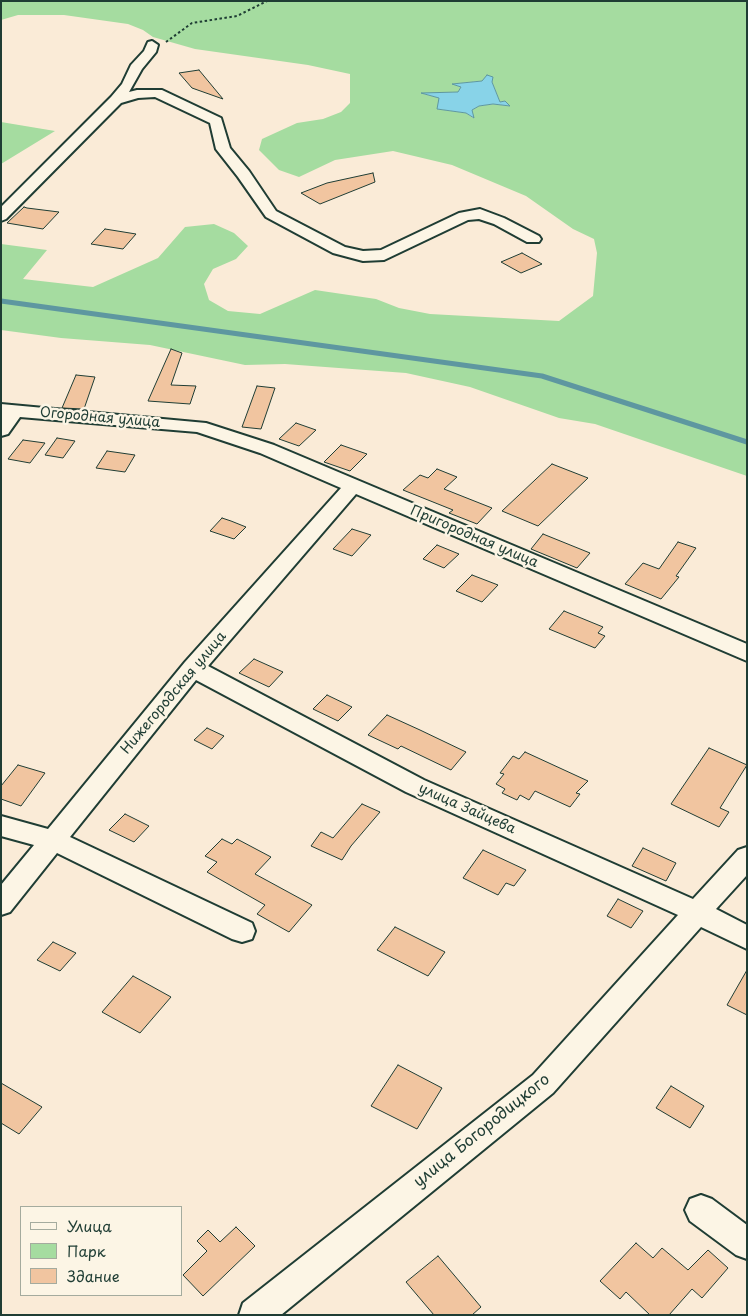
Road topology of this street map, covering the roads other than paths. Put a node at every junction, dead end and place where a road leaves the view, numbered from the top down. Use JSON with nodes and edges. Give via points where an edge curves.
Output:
{"nodes":[{"id":1,"x":151,"y":49,"type":"road end"},
{"id":2,"x":116,"y":100,"type":"junction"},
{"id":3,"x":1,"y":216,"type":"edge"},
{"id":4,"x":532,"y":239,"type":"dead end"},
{"id":5,"x":8,"y":411,"type":"edge"},
{"id":6,"x":199,"y":426,"type":"joint"},
{"id":7,"x":1,"y":430,"type":"edge"},
{"id":8,"x":353,"y":486,"type":"junction"},
{"id":9,"x":747,"y":653,"type":"edge"},
{"id":10,"x":193,"y":668,"type":"junction"},
{"id":11,"x":1,"y":826,"type":"edge"},
{"id":12,"x":53,"y":840,"type":"junction"},
{"id":13,"x":747,"y":858,"type":"edge"},
{"id":14,"x":1,"y":904,"type":"edge"},
{"id":15,"x":697,"y":912,"type":"junction"},
{"id":16,"x":242,"y":931,"type":"dead end"},
{"id":17,"x":747,"y":938,"type":"edge"},
{"id":18,"x":700,"y":1210,"type":"dead end"},
{"id":19,"x":747,"y":1244,"type":"edge"},
{"id":20,"x":255,"y":1315,"type":"edge"}],
"edges":[{"from":1,"to":2,"type":"street"},
{"from":2,"to":3,"type":"street"},
{"from":2,"to":4,"type":"street","via":[[156,93],[216,121],[223,148],[271,214],[339,250],[363,256],[384,255],[464,216],[480,214]]},
{"from":5,"to":6,"type":"street","name":"Огородная улица"},
{"from":5,"to":7,"type":"street"},
{"from":6,"to":8,"type":"street","name":"Пригородная улица","via":[[267,449]]},
{"from":8,"to":9,"type":"street","name":"Пригородная улица"},
{"from":8,"to":10,"type":"street","name":"Нижегородская улица"},
{"from":10,"to":12,"type":"street","name":"Нижегородская улица"},
{"from":10,"to":15,"type":"street","name":"улица Зайцева","via":[[414,786]]},
{"from":11,"to":12,"type":"street"},
{"from":12,"to":14,"type":"street","name":"Нижегородская улица"},
{"from":12,"to":16,"type":"street"},
{"from":13,"to":15,"type":"street","name":"улица Богородицкого"},
{"from":15,"to":17,"type":"street","name":"улица Зайцева"},
{"from":15,"to":20,"type":"street","name":"улица Богородицкого","via":[[543,1084]]},
{"from":18,"to":19,"type":"street"}]}
